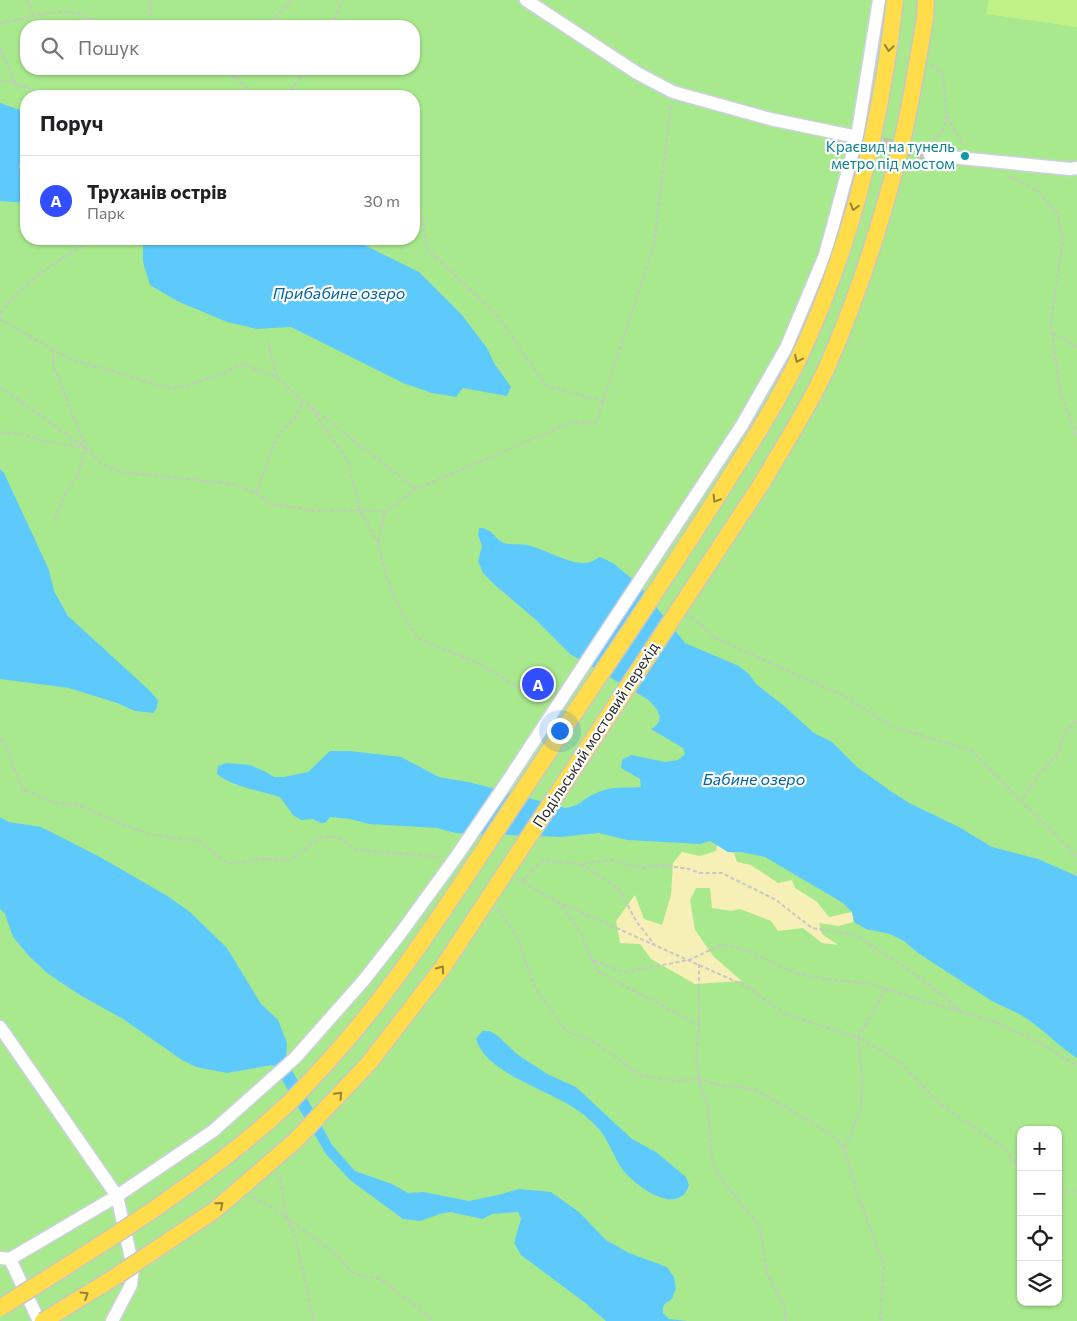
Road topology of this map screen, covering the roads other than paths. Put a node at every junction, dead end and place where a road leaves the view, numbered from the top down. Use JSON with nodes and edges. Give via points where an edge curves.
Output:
{"nodes":[{"id":1,"x":526,"y":0,"type":"edge"},
{"id":2,"x":879,"y":0,"type":"edge"},
{"id":3,"x":895,"y":0,"type":"edge"},
{"id":4,"x":926,"y":0,"type":"edge"},
{"id":5,"x":857,"y":137,"type":"junction"},
{"id":6,"x":926,"y":150,"type":"tunnel mouth"},
{"id":7,"x":1077,"y":168,"type":"edge"},
{"id":8,"x":0,"y":1027,"type":"edge"},
{"id":9,"x":116,"y":1196,"type":"junction"},
{"id":10,"x":5,"y":1258,"type":"edge"},
{"id":11,"x":0,"y":1308,"type":"edge"},
{"id":12,"x":39,"y":1321,"type":"edge"},
{"id":13,"x":44,"y":1321,"type":"edge"},
{"id":14,"x":112,"y":1321,"type":"edge"}],
"edges":[{"from":1,"to":5,"type":"street","via":[[637,74],[673,92],[770,119]]},
{"from":2,"to":5,"type":"street"},
{"from":3,"to":11,"type":"main road","name":"Подільський мостовий перехід","one_way":true,"bridge":true,"via":[[886,70],[864,172],[835,270],[796,363],[774,406],[686,548],[420,944],[345,1043],[283,1109],[192,1184]]},
{"from":13,"to":4,"type":"main road","name":"Подільський мостовий перехід","one_way":true,"bridge":true,"via":[[215,1210],[295,1141],[369,1063],[443,967],[762,483],[826,368],[852,305],[888,194],[903,137]]},
{"from":5,"to":9,"type":"street","via":[[825,255],[786,348],[742,425],[456,857],[364,980],[295,1058],[213,1131]]},
{"from":6,"to":7,"type":"street"},
{"from":8,"to":9,"type":"street"},
{"from":9,"to":10,"type":"street"},
{"from":9,"to":14,"type":"street","via":[[133,1267],[131,1285]]},
{"from":10,"to":12,"type":"street"}]}
